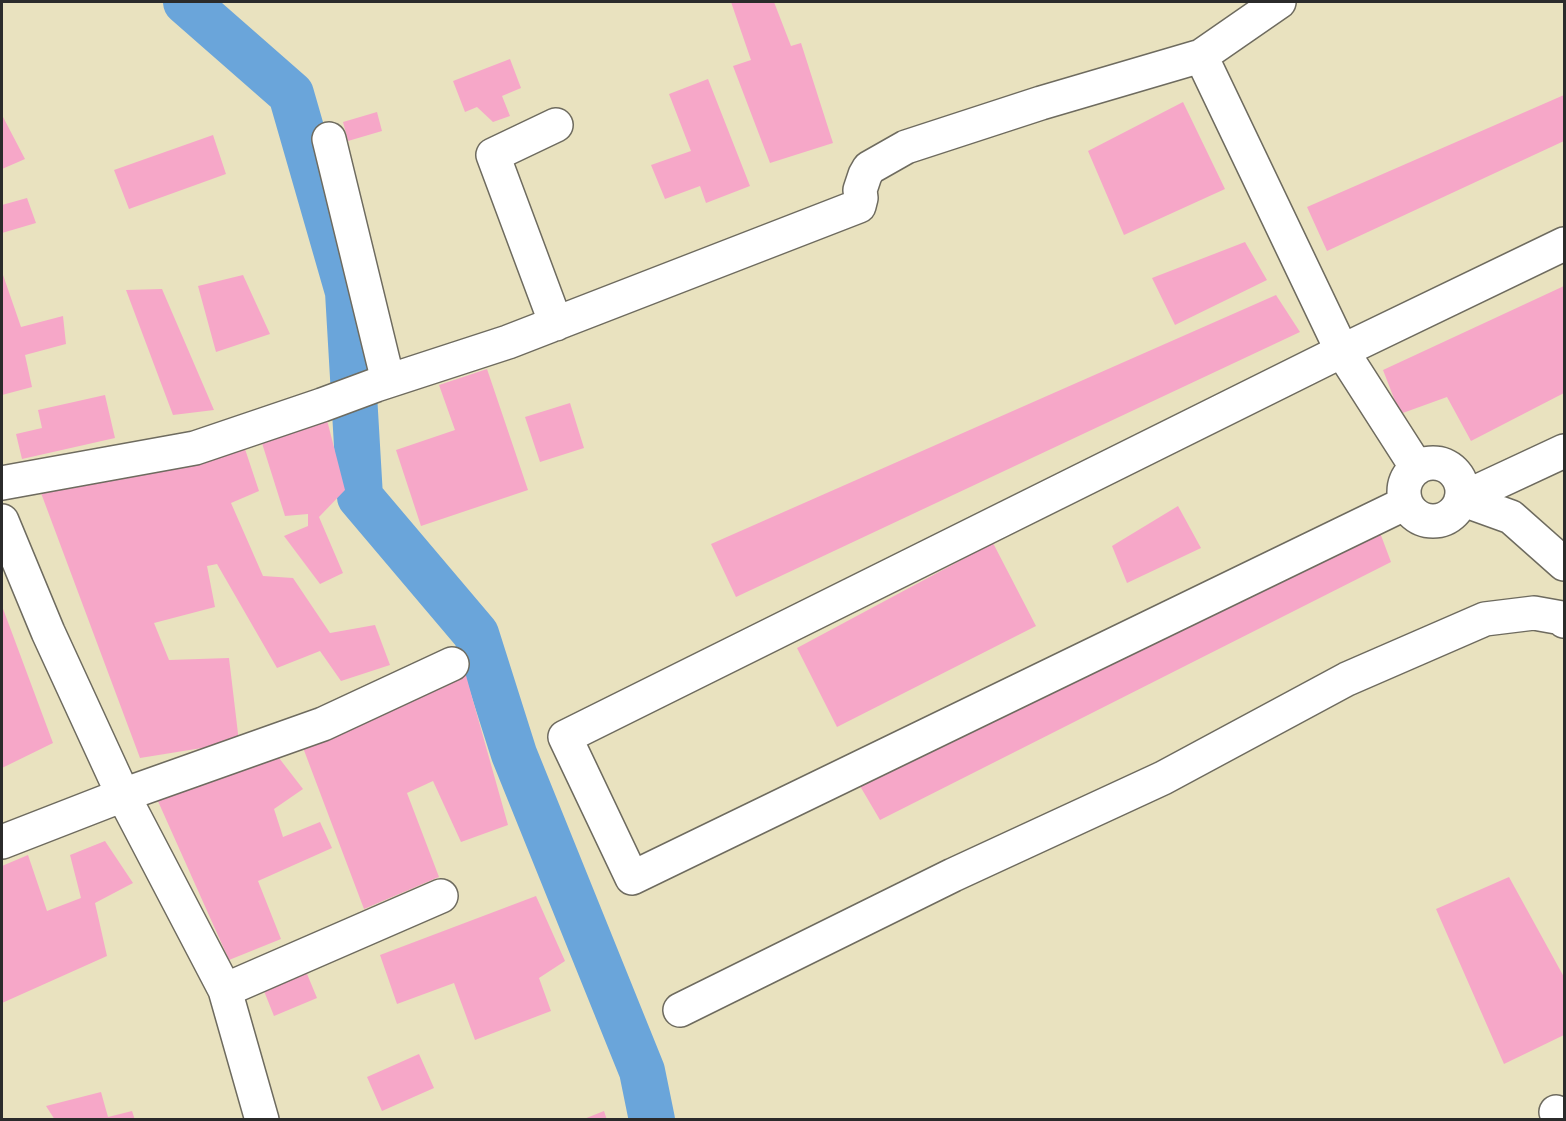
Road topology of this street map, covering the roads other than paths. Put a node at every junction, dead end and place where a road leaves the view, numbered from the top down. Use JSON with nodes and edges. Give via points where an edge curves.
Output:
{"nodes":[{"id":1,"x":1279,"y":2,"type":"edge"},
{"id":2,"x":1201,"y":56,"type":"junction"},
{"id":3,"x":556,"y":125,"type":"dead end"},
{"id":4,"x":328,"y":139,"type":"dead end"},
{"id":5,"x":1564,"y":244,"type":"edge"},
{"id":6,"x":556,"y":324,"type":"junction"},
{"id":7,"x":1341,"y":351,"type":"junction"},
{"id":8,"x":382,"y":383,"type":"junction"},
{"id":9,"x":1564,"y":451,"type":"edge"},
{"id":10,"x":1417,"y":468,"type":"junction"},
{"id":11,"x":2,"y":483,"type":"edge"},
{"id":12,"x":1461,"y":498,"type":"junction"},
{"id":13,"x":1406,"y":502,"type":"junction"},
{"id":14,"x":2,"y":521,"type":"edge"},
{"id":15,"x":1564,"y":564,"type":"edge"},
{"id":16,"x":1564,"y":621,"type":"edge"},
{"id":17,"x":452,"y":664,"type":"dead end"},
{"id":18,"x":123,"y":795,"type":"junction"},
{"id":19,"x":2,"y":842,"type":"edge"},
{"id":20,"x":441,"y":896,"type":"dead end"},
{"id":21,"x":225,"y":990,"type":"junction"},
{"id":22,"x":680,"y":1010,"type":"dead end"},
{"id":23,"x":262,"y":1119,"type":"edge"}],
"edges":[{"from":1,"to":2,"type":"street"},
{"from":2,"to":6,"type":"street","via":[[906,147],[869,168],[860,190],[859,206]]},
{"from":2,"to":7,"type":"street"},
{"from":3,"to":6,"type":"street","via":[[493,155]]},
{"from":4,"to":8,"type":"street"},
{"from":5,"to":7,"type":"street"},
{"from":6,"to":8,"type":"street"},
{"from":7,"to":10,"type":"street"},
{"from":7,"to":13,"type":"street","via":[[565,737],[632,878]]},
{"from":8,"to":11,"type":"street","via":[[195,448]]},
{"from":9,"to":12,"type":"street"},
{"from":10,"to":12,"type":"street","via":[[1436,463],[1454,472],[1462,489]]},
{"from":10,"to":13,"type":"street","via":[[1406,483]]},
{"from":12,"to":13,"type":"street","via":[[1452,514],[1435,520],[1418,516]]},
{"from":12,"to":15,"type":"street","via":[[1510,517]]},
{"from":14,"to":18,"type":"street"},
{"from":16,"to":22,"type":"street","via":[[1534,613],[1485,619],[1347,679],[1163,778],[952,874]]},
{"from":17,"to":18,"type":"street","via":[[323,724]]},
{"from":18,"to":19,"type":"street"},
{"from":18,"to":21,"type":"street"},
{"from":20,"to":21,"type":"street"},
{"from":21,"to":23,"type":"street"}]}
